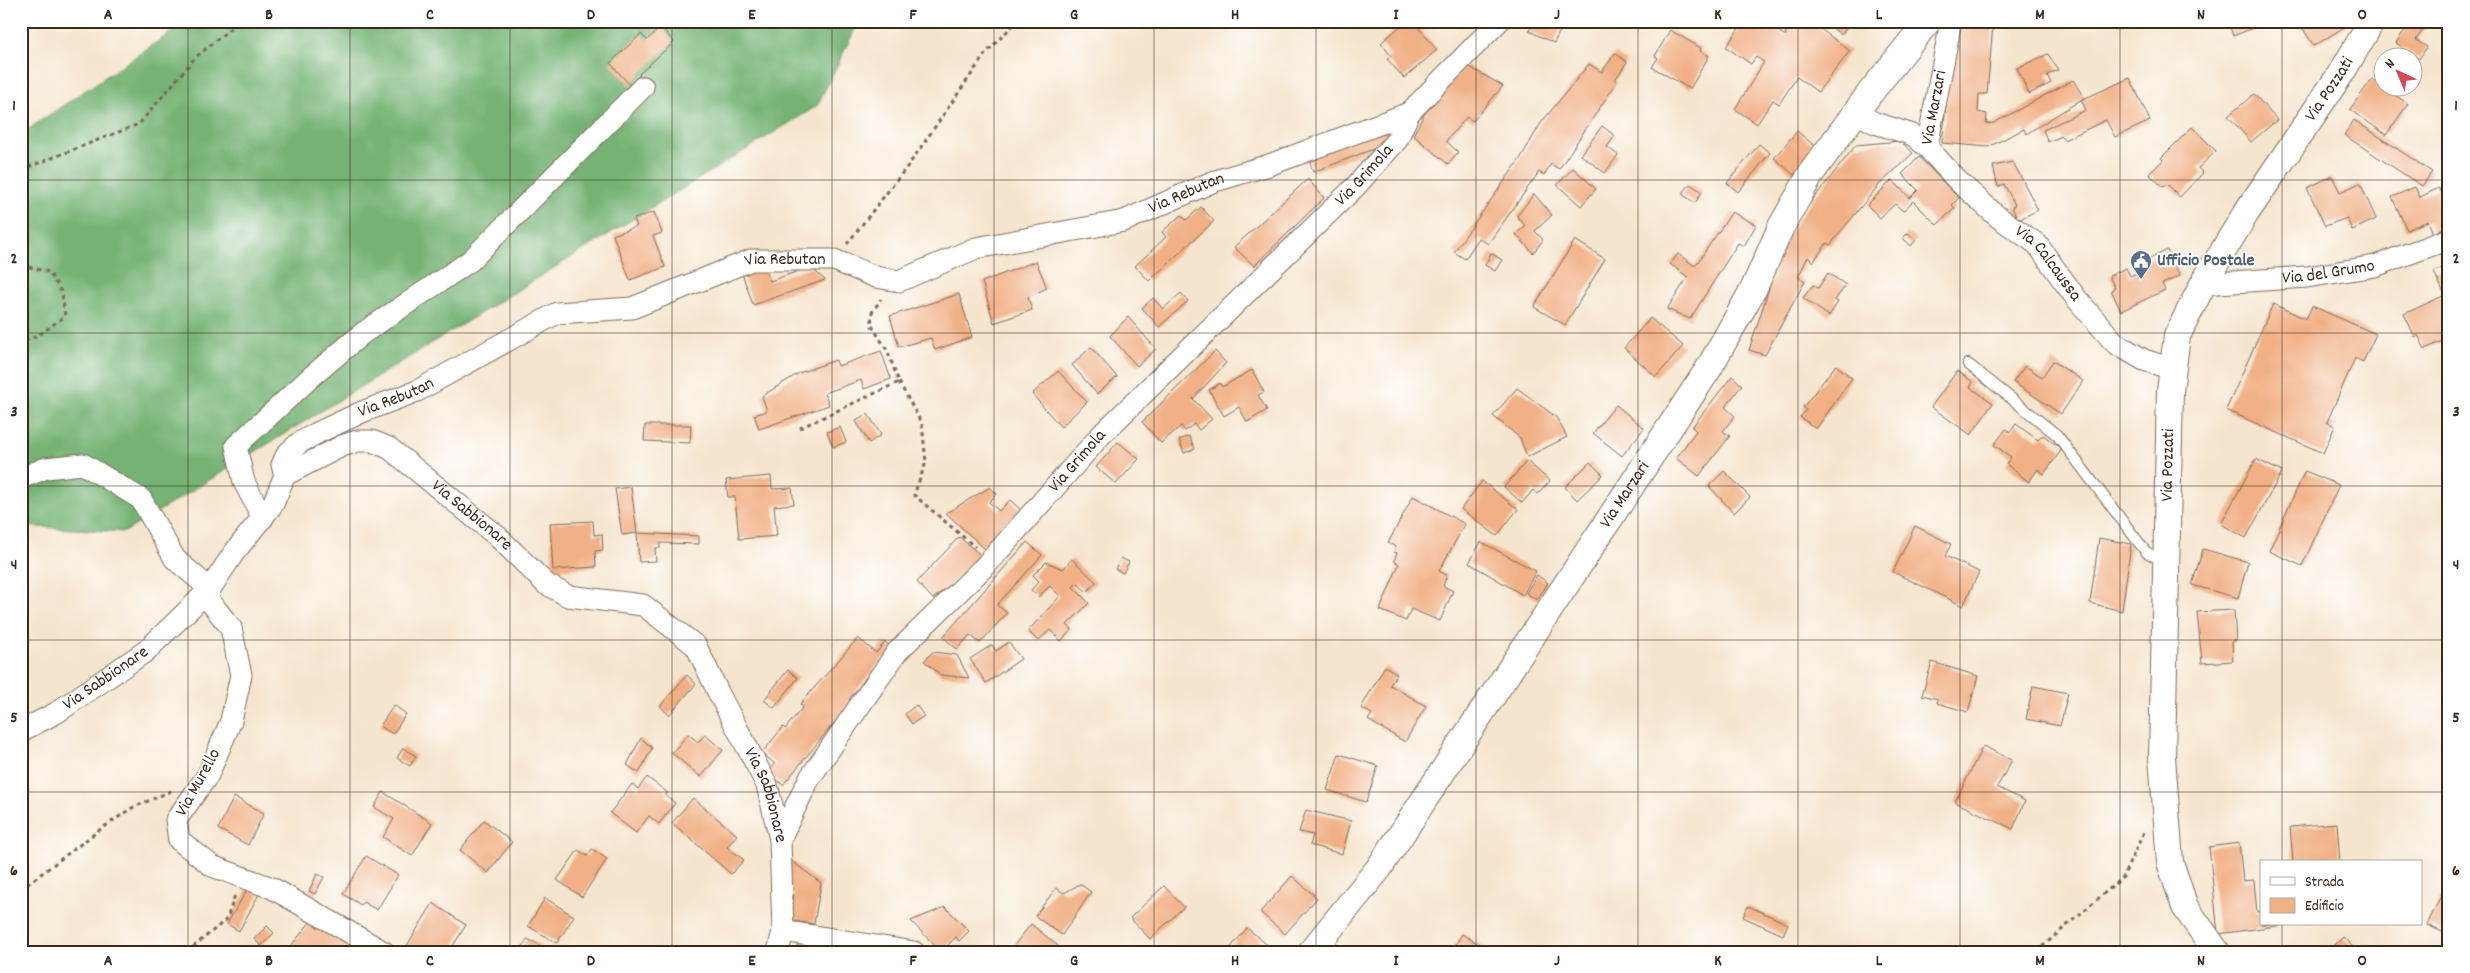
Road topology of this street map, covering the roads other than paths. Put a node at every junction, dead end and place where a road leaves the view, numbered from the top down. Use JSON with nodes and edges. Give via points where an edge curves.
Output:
{"nodes":[{"id":1,"x":1499,"y":21,"type":"edge"},
{"id":2,"x":1928,"y":21,"type":"edge"},
{"id":3,"x":1951,"y":21,"type":"edge"},
{"id":4,"x":2372,"y":21,"type":"edge"},
{"id":5,"x":643,"y":87,"type":"dead end"},
{"id":6,"x":1409,"y":113,"type":"junction"},
{"id":7,"x":1857,"y":113,"type":"junction"},
{"id":8,"x":1927,"y":147,"type":"junction"},
{"id":9,"x":2449,"y":239,"type":"edge"},
{"id":10,"x":2203,"y":284,"type":"junction"},
{"id":11,"x":1968,"y":364,"type":"dead end"},
{"id":12,"x":2172,"y":370,"type":"junction"},
{"id":13,"x":285,"y":475,"type":"junction"},
{"id":14,"x":21,"y":478,"type":"edge"},
{"id":15,"x":263,"y":518,"type":"junction"},
{"id":16,"x":2166,"y":563,"type":"junction"},
{"id":17,"x":207,"y":591,"type":"junction"},
{"id":18,"x":21,"y":731,"type":"edge"},
{"id":19,"x":780,"y":839,"type":"junction"},
{"id":20,"x":781,"y":942,"type":"edge"},
{"id":21,"x":384,"y":952,"type":"edge"},
{"id":22,"x":914,"y":952,"type":"edge"},
{"id":23,"x":1310,"y":952,"type":"edge"},
{"id":24,"x":2217,"y":952,"type":"edge"}],
"edges":[{"from":1,"to":6,"type":"street"},
{"from":2,"to":7,"type":"street","name":"Via Marzari"},
{"from":3,"to":8,"type":"street","name":"Via Marzari"},
{"from":4,"to":10,"type":"street","name":"Via Pozzati"},
{"from":5,"to":15,"type":"street","via":[[470,261],[363,334],[311,376],[236,446],[244,482]]},
{"from":6,"to":13,"type":"street","name":"Via Rebutan","via":[[1269,165],[1212,182],[1124,221],[976,248],[899,280],[876,277],[834,260],[751,260],[632,308],[557,314],[417,391],[362,412],[299,443],[287,454],[282,465]]},
{"from":6,"to":19,"type":"street","name":"Via Grimola","via":[[1397,140],[1354,187],[1101,435],[988,563],[897,652],[809,779]]},
{"from":7,"to":8,"type":"street","name":"Via Marzari","via":[[1875,123],[1912,135]]},
{"from":7,"to":23,"type":"street","name":"Via Marzari","via":[[1812,172],[1781,227],[1754,288],[1709,368],[1379,868]]},
{"from":8,"to":12,"type":"street","name":"Via Calcaussa","via":[[1998,217],[2037,244],[2076,298],[2116,343],[2144,360]]},
{"from":9,"to":10,"type":"street","name":"Via del Grumo","via":[[2375,266],[2307,277]]},
{"from":10,"to":12,"type":"street","name":"Via Pozzati","via":[[2177,336]]},
{"from":11,"to":16,"type":"lane","via":[[2057,435],[2146,552]]},
{"from":12,"to":16,"type":"street","name":"Via Pozzati"},
{"from":13,"to":15,"type":"street","name":"Via Sabbionare"},
{"from":13,"to":19,"type":"street","name":"Via Sabbionare","via":[[342,446],[372,441],[388,448],[424,476],[497,536],[546,584],[568,596],[643,605],[696,646],[767,785]]},
{"from":14,"to":17,"type":"street","name":"Via Murello","via":[[46,468],[83,464],[141,499],[175,559]]},
{"from":15,"to":17,"type":"street","name":"Via Sabbionare"},
{"from":16,"to":24,"type":"street","name":"Via Pozzati","via":[[2162,756],[2170,862],[2185,907]]},
{"from":17,"to":18,"type":"street","name":"Via Sabbionare","via":[[146,651],[56,713]]},
{"from":17,"to":21,"type":"street","name":"Via Murello","via":[[231,628],[241,674],[231,721],[208,775],[176,820],[179,840],[212,866],[272,888]]},
{"from":19,"to":20,"type":"street","name":"Via Sabbionare"},
{"from":20,"to":22,"type":"street"}]}
